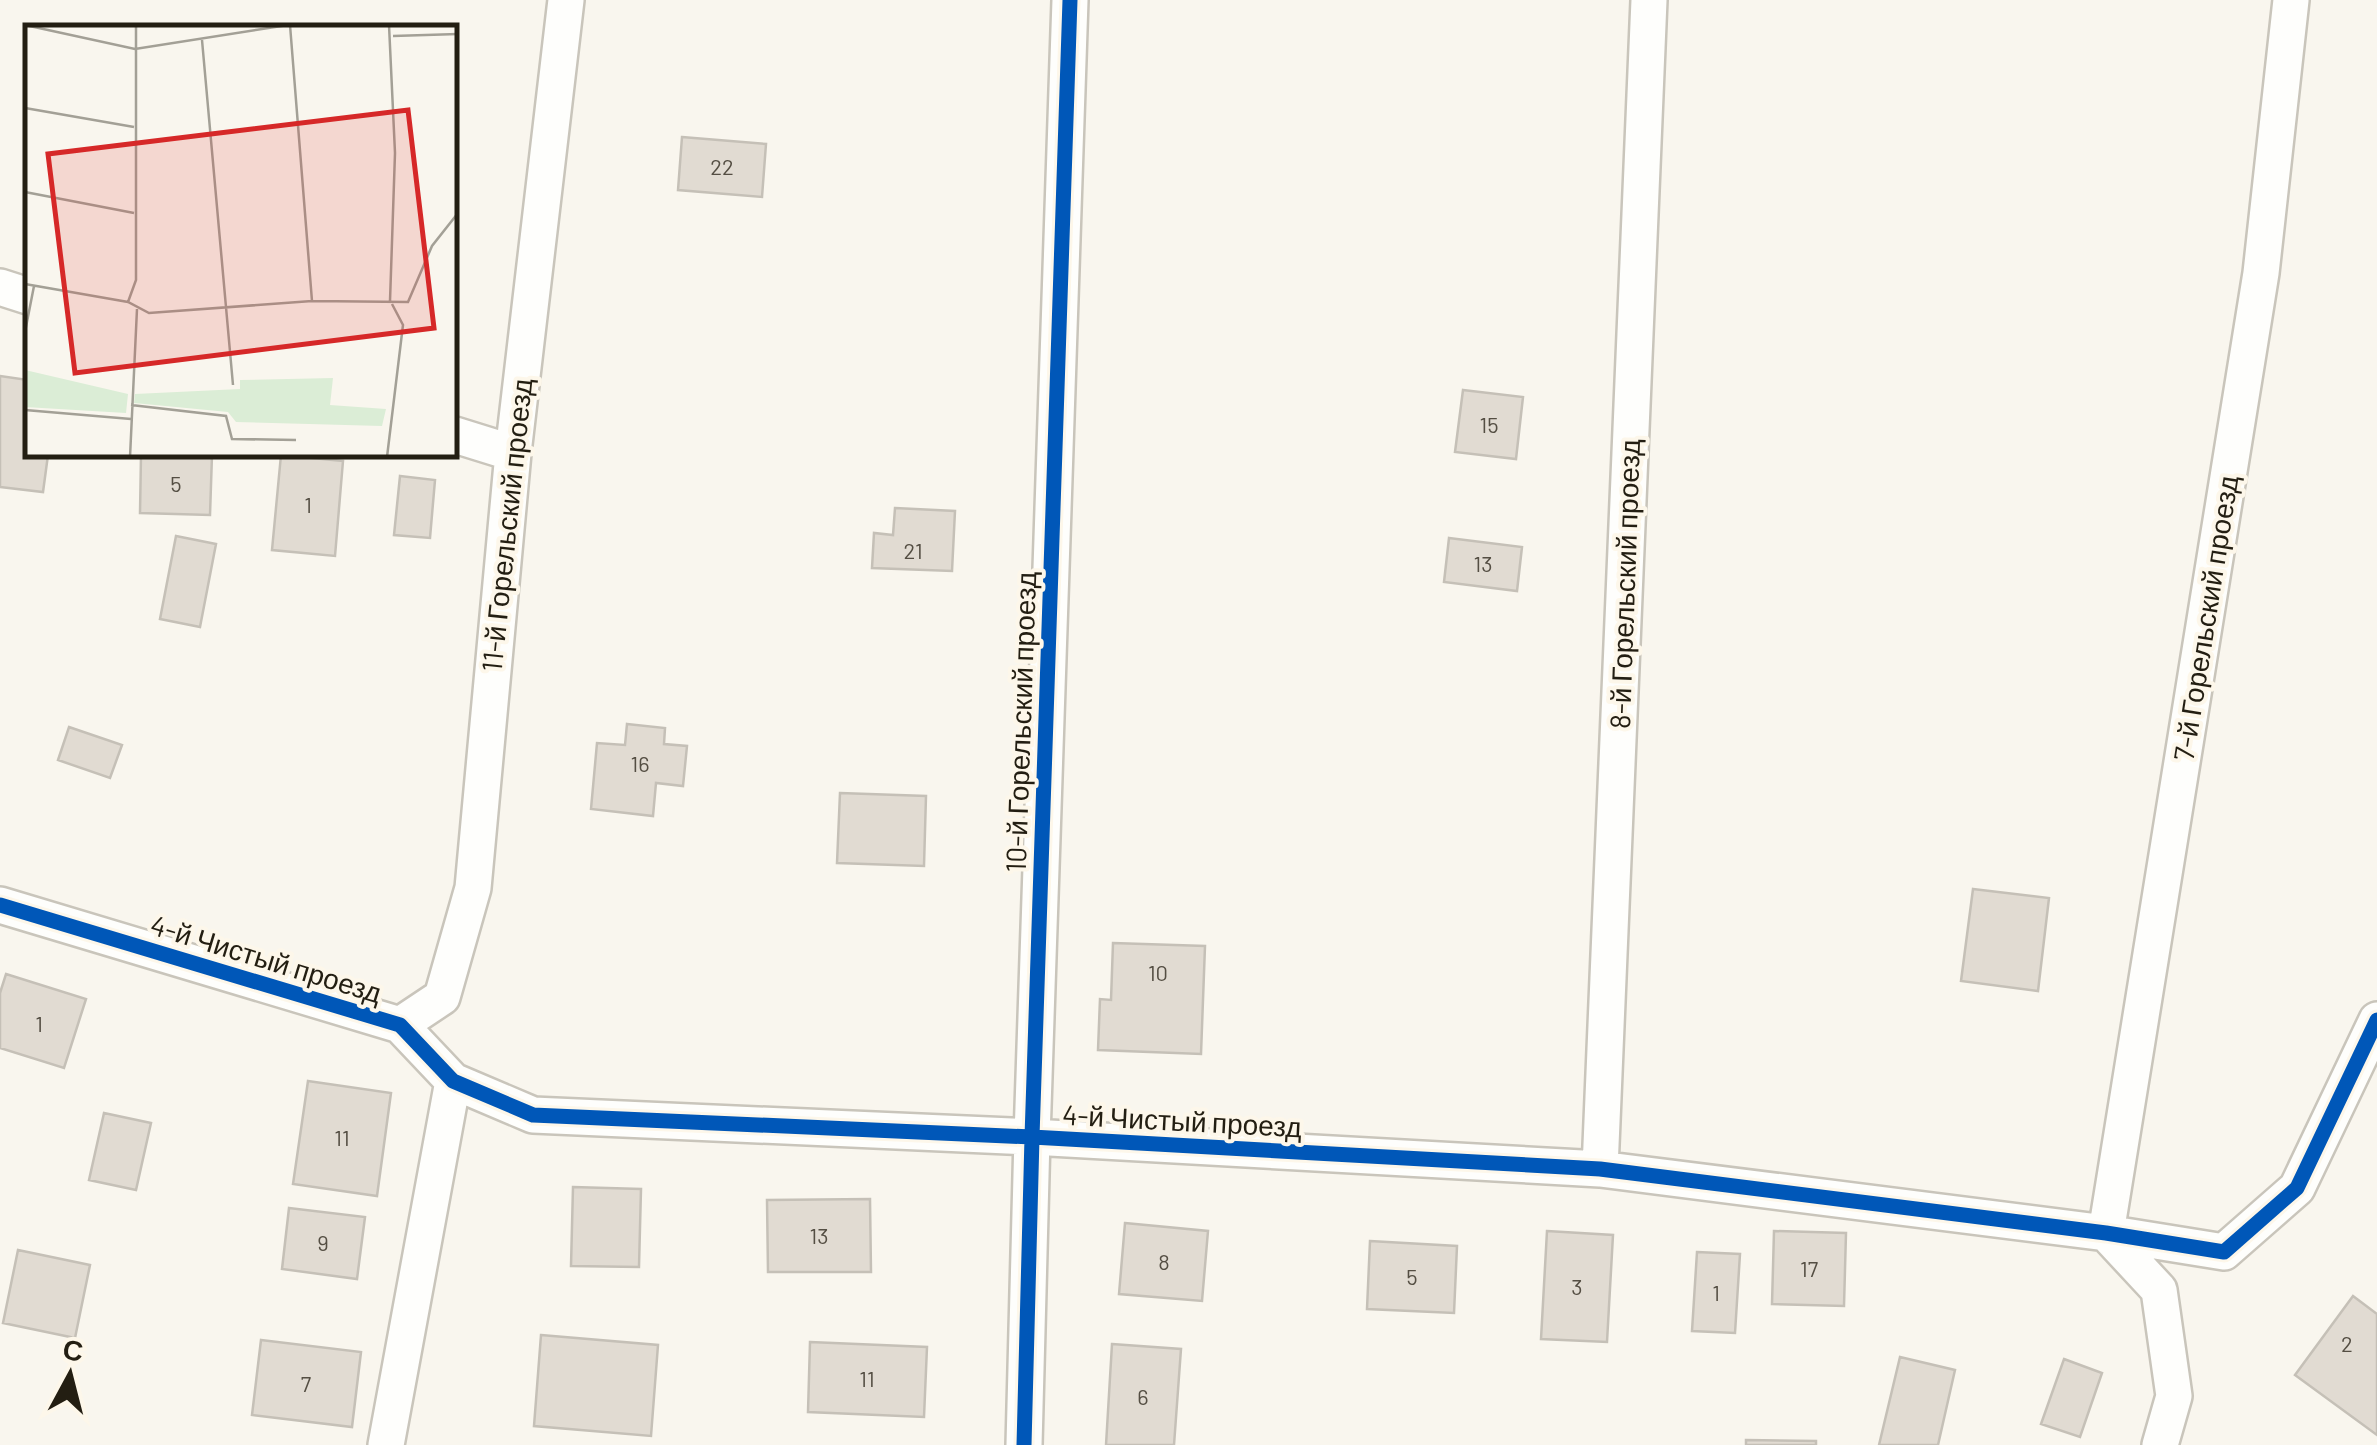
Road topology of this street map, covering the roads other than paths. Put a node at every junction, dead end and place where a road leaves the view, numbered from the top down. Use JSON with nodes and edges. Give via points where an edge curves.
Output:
{"nodes":[{"id":1,"x":566,"y":0,"type":"edge"},
{"id":2,"x":1070,"y":0,"type":"edge"},
{"id":3,"x":1650,"y":0,"type":"edge"},
{"id":4,"x":2291,"y":0,"type":"edge"},
{"id":5,"x":0,"y":287,"type":"edge"},
{"id":6,"x":25,"y":295,"type":"edge"},
{"id":7,"x":458,"y":435,"type":"edge"},
{"id":8,"x":513,"y":454,"type":"junction"},
{"id":9,"x":0,"y":905,"type":"edge"},
{"id":10,"x":2377,"y":1020,"type":"edge"},
{"id":11,"x":400,"y":1025,"type":"junction"},
{"id":12,"x":453,"y":1082,"type":"junction"},
{"id":13,"x":1032,"y":1137,"type":"junction"},
{"id":14,"x":1600,"y":1169,"type":"junction"},
{"id":15,"x":2106,"y":1234,"type":"junction"},
{"id":16,"x":386,"y":1445,"type":"edge"},
{"id":17,"x":1024,"y":1445,"type":"edge"},
{"id":18,"x":2160,"y":1445,"type":"edge"}],
"edges":[{"from":1,"to":8,"type":"street","name":"11-й Горельский проезд"},
{"from":2,"to":13,"type":"street","name":"10-й Горельский проезд"},
{"from":3,"to":14,"type":"street","name":"8-й Горельский проезд"},
{"from":4,"to":15,"type":"street","name":"7-й Горельский проезд","via":[[2262,273]]},
{"from":5,"to":6,"type":"street"},
{"from":7,"to":8,"type":"street"},
{"from":8,"to":11,"type":"street","name":"11-й Горельский проезд","via":[[473,888],[442,997]]},
{"from":9,"to":11,"type":"street","name":"4-й Чистый проезд"},
{"from":10,"to":15,"type":"street","name":"4-й Чистый проезд","via":[[2298,1188],[2224,1252]]},
{"from":11,"to":12,"type":"street","name":"4-й Чистый проезд"},
{"from":12,"to":13,"type":"street","name":"4-й Чистый проезд","via":[[533,1116]]},
{"from":12,"to":16,"type":"street"},
{"from":13,"to":14,"type":"street","name":"4-й Чистый проезд"},
{"from":13,"to":17,"type":"street","name":"10-й Горельский проезд"},
{"from":14,"to":15,"type":"street","name":"4-й Чистый проезд"},
{"from":15,"to":18,"type":"street","via":[[2159,1290],[2174,1396]]}]}
